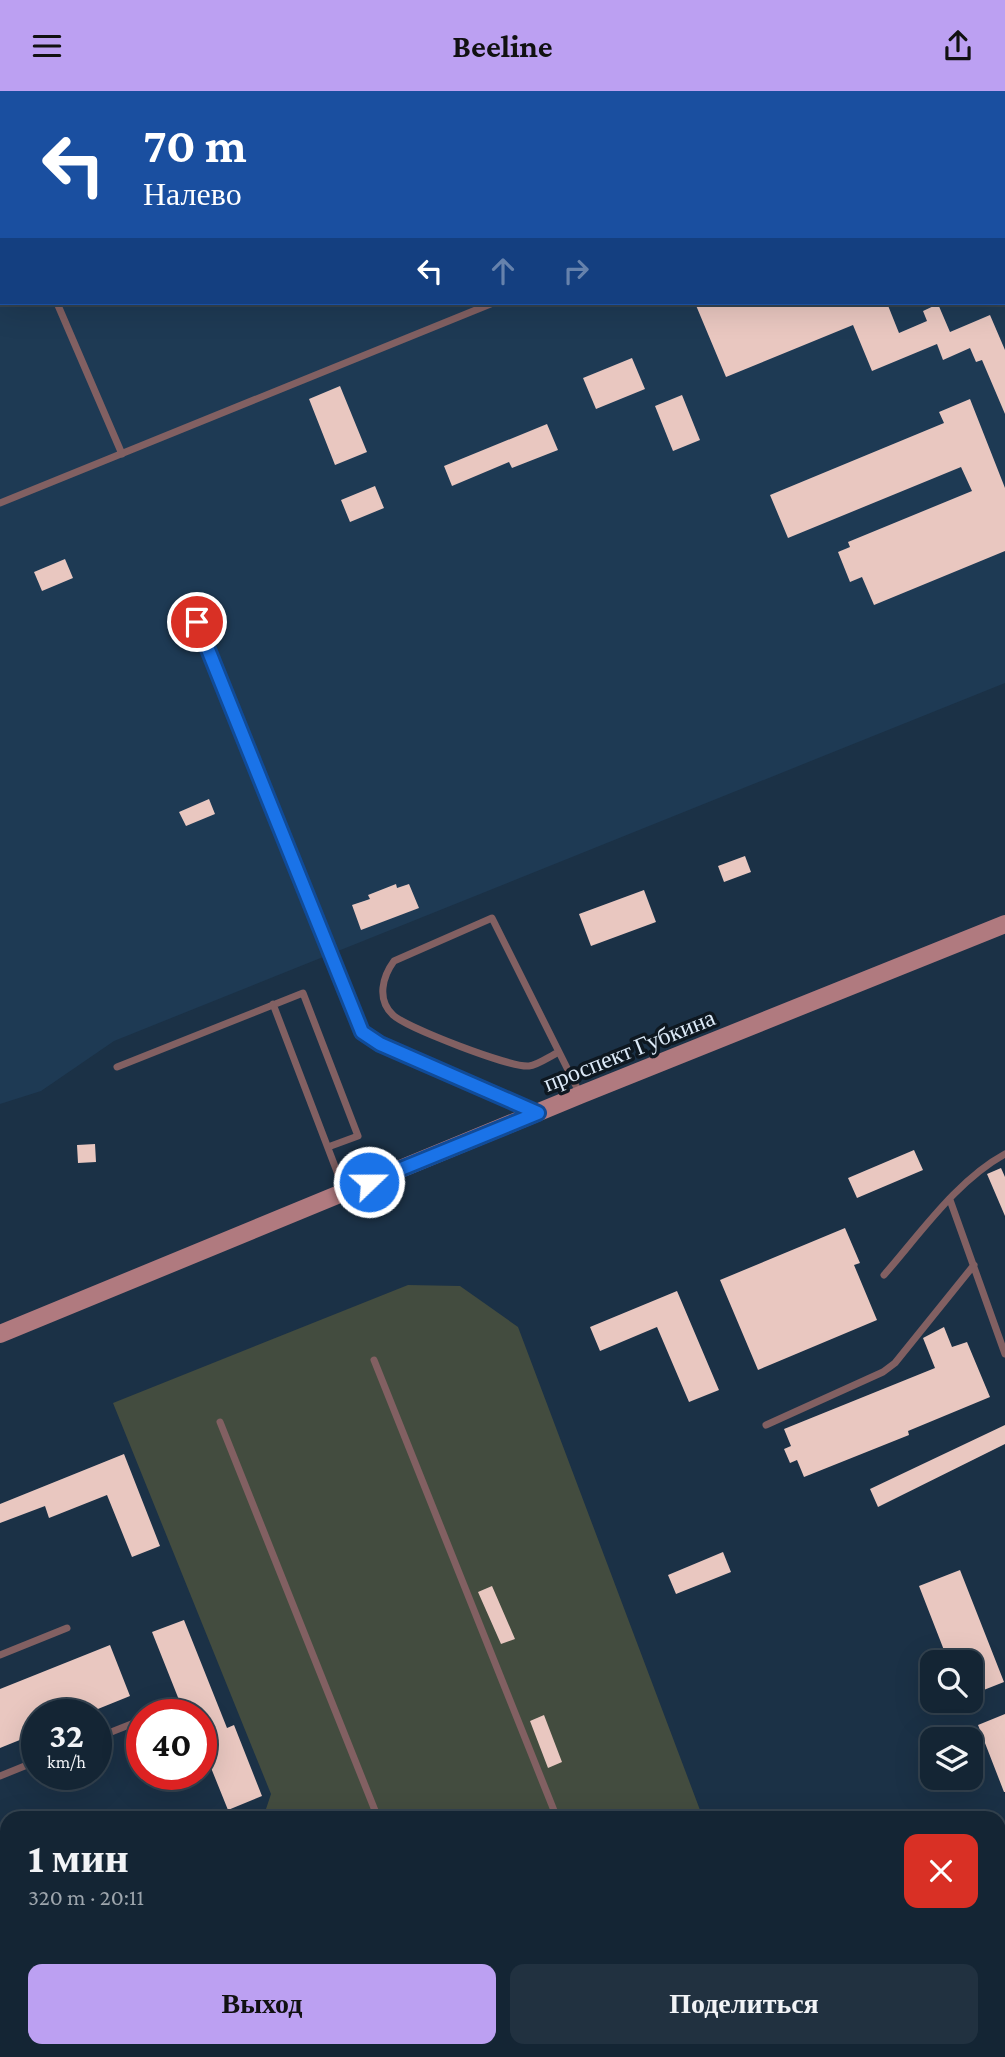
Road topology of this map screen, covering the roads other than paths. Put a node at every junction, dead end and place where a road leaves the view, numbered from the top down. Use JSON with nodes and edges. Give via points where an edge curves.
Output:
{"nodes":[{"id":1,"x":58,"y":305,"type":"edge"},
{"id":2,"x":488,"y":305,"type":"edge"},
{"id":3,"x":122,"y":454,"type":"junction"},
{"id":4,"x":0,"y":503,"type":"edge"},
{"id":5,"x":197,"y":622,"type":"dead end"},
{"id":6,"x":1005,"y":924,"type":"edge"},
{"id":7,"x":273,"y":1004,"type":"junction"},
{"id":8,"x":559,"y":1052,"type":"junction"},
{"id":9,"x":117,"y":1067,"type":"dead end"},
{"id":10,"x":580,"y":1095,"type":"junction"},
{"id":11,"x":538,"y":1113,"type":"junction"},
{"id":12,"x":328,"y":1147,"type":"junction"},
{"id":13,"x":1005,"y":1154,"type":"edge"},
{"id":14,"x":345,"y":1192,"type":"junction"},
{"id":15,"x":950,"y":1200,"type":"junction"},
{"id":16,"x":974,"y":1265,"type":"junction"},
{"id":17,"x":884,"y":1275,"type":"dead end"},
{"id":18,"x":0,"y":1335,"type":"edge"},
{"id":19,"x":1005,"y":1354,"type":"edge"},
{"id":20,"x":374,"y":1360,"type":"dead end"},
{"id":21,"x":220,"y":1422,"type":"dead end"},
{"id":22,"x":766,"y":1425,"type":"dead end"},
{"id":23,"x":67,"y":1628,"type":"dead end"},
{"id":24,"x":0,"y":1655,"type":"edge"},
{"id":25,"x":21,"y":1767,"type":"edge"},
{"id":26,"x":0,"y":1776,"type":"edge"},
{"id":27,"x":375,"y":1811,"type":"edge"},
{"id":28,"x":554,"y":1811,"type":"edge"}],
"edges":[{"from":1,"to":3,"type":"lane"},
{"from":2,"to":3,"type":"lane"},
{"from":3,"to":4,"type":"lane"},
{"from":5,"to":11,"type":"lane","via":[[362,1032]]},
{"from":6,"to":10,"type":"street","name":"проспект Губкина"},
{"from":7,"to":9,"type":"lane"},
{"from":7,"to":12,"type":"lane"},
{"from":7,"to":12,"type":"lane","via":[[303,993],[358,1136]]},
{"from":8,"to":8,"type":"lane","via":[[492,918],[394,961],[385,973],[382,995],[393,1014],[463,1049],[529,1066]]},
{"from":8,"to":10,"type":"lane"},
{"from":10,"to":11,"type":"street","name":"проспект Губкина"},
{"from":11,"to":14,"type":"street","name":"проспект Губкина"},
{"from":12,"to":14,"type":"lane"},
{"from":13,"to":15,"type":"lane","via":[[988,1163]]},
{"from":14,"to":18,"type":"street","name":"проспект Губкина"},
{"from":15,"to":16,"type":"lane"},
{"from":15,"to":17,"type":"lane"},
{"from":16,"to":19,"type":"lane"},
{"from":16,"to":22,"type":"lane","via":[[895,1363]]},
{"from":20,"to":28,"type":"lane"},
{"from":21,"to":27,"type":"lane"},
{"from":23,"to":24,"type":"lane"},
{"from":25,"to":26,"type":"lane"}]}
